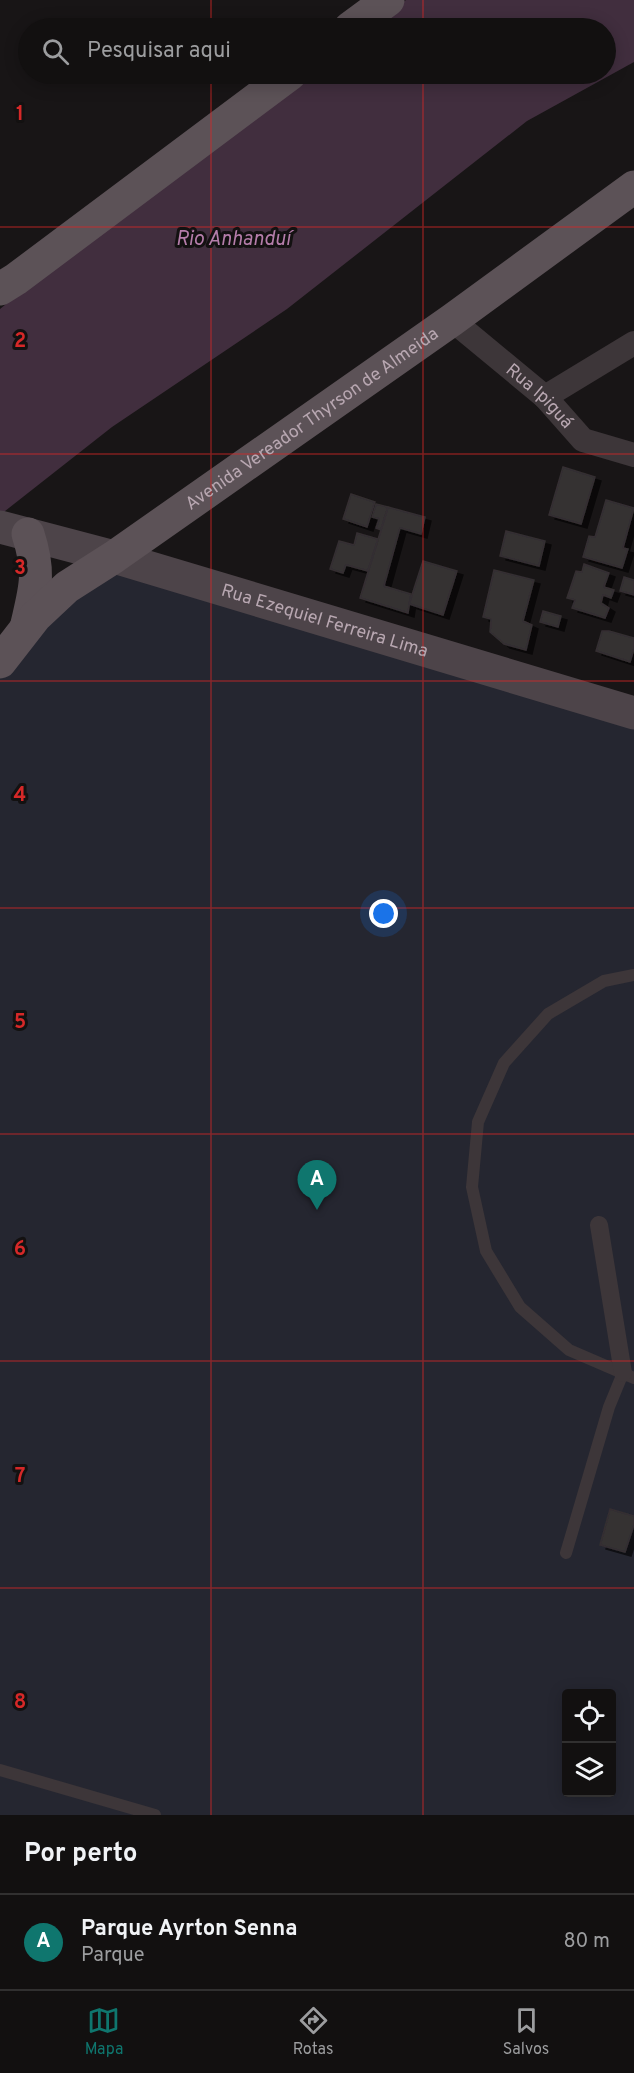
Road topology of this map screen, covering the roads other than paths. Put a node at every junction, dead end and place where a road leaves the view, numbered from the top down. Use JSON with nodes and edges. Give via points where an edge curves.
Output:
{"nodes":[{"id":1,"x":388,"y":0,"type":"edge"},
{"id":2,"x":364,"y":18,"type":"edge"},
{"id":3,"x":277,"y":84,"type":"edge"},
{"id":4,"x":634,"y":187,"type":"edge"},
{"id":5,"x":0,"y":289,"type":"edge"},
{"id":6,"x":452,"y":321,"type":"junction"},
{"id":7,"x":634,"y":343,"type":"edge"},
{"id":8,"x":545,"y":397,"type":"junction"},
{"id":9,"x":634,"y":455,"type":"edge"},
{"id":10,"x":14,"y":531,"type":"edge"},
{"id":11,"x":114,"y":557,"type":"junction"},
{"id":12,"x":26,"y":628,"type":"junction"},
{"id":13,"x":0,"y":662,"type":"edge"},
{"id":14,"x":634,"y":713,"type":"edge"},
{"id":15,"x":634,"y":975,"type":"edge"},
{"id":16,"x":599,"y":1225,"type":"dead end"},
{"id":17,"x":628,"y":1375,"type":"edge"},
{"id":18,"x":566,"y":1553,"type":"dead end"},
{"id":19,"x":0,"y":1770,"type":"edge"},
{"id":20,"x":156,"y":1815,"type":"edge"}],
"edges":[{"from":1,"to":2,"type":"main road"},
{"from":3,"to":5,"type":"main road"},
{"from":4,"to":6,"type":"main road","name":"Avenida Vereador Thyrson de Almeida"},
{"from":6,"to":8,"type":"street","name":"Rua Ipiguá"},
{"from":6,"to":11,"type":"main road","name":"Avenida Vereador Thyrson de Almeida"},
{"from":7,"to":8,"type":"street"},
{"from":8,"to":9,"type":"street","name":"Rua Ipiguá","via":[[583,440]]},
{"from":10,"to":11,"type":"main road","name":"Rua Ezequiel Ferreira Lima"},
{"from":10,"to":12,"type":"main road","via":[[35,557],[37,579]]},
{"from":11,"to":12,"type":"main road","name":"Avenida Vereador Thyrson de Almeida","via":[[67,587]]},
{"from":11,"to":14,"type":"main road","name":"Rua Ezequiel Ferreira Lima"},
{"from":12,"to":13,"type":"main road","name":"Avenida Vereador Thyrson de Almeida"},
{"from":15,"to":17,"type":"lane","via":[[604,981],[548,1014],[504,1063],[478,1122],[472,1187],[486,1251],[520,1307],[569,1350]]},
{"from":16,"to":17,"type":"street"},
{"from":17,"to":18,"type":"lane","via":[[609,1407]]},
{"from":19,"to":20,"type":"lane"}]}
